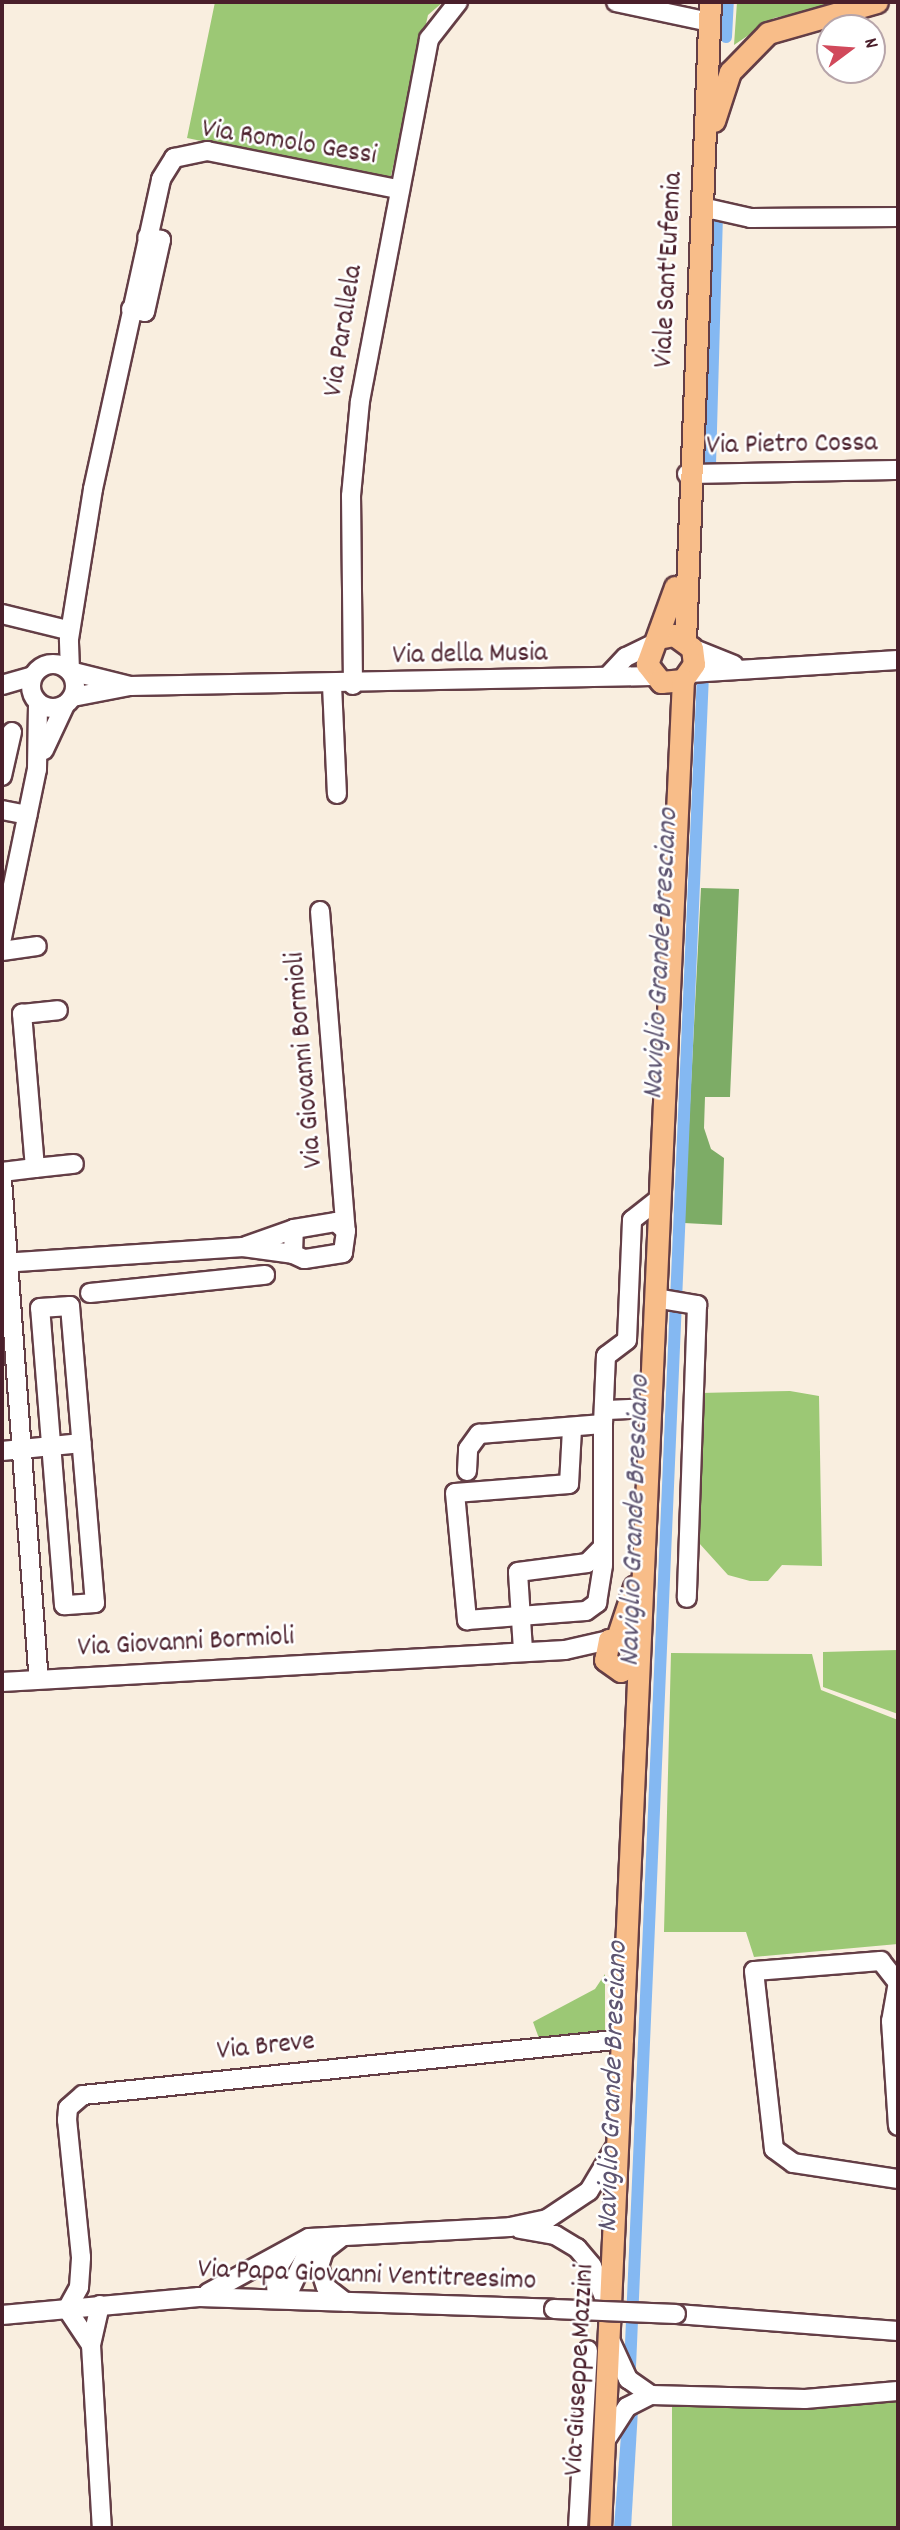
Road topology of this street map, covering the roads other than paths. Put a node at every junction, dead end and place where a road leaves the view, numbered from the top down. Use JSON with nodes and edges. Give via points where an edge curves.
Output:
{"nodes":[{"id":1,"x":458,"y":2,"type":"edge"},
{"id":2,"x":616,"y":2,"type":"edge"},
{"id":3,"x":877,"y":2,"type":"edge"},
{"id":4,"x":709,"y":9,"type":"edge"},
{"id":5,"x":704,"y":153,"type":"junction"},
{"id":6,"x":397,"y":189,"type":"junction"},
{"id":7,"x":702,"y":207,"type":"junction"},
{"id":8,"x":898,"y":217,"type":"edge"},
{"id":9,"x":898,"y":470,"type":"edge"},
{"id":10,"x":687,"y":474,"type":"junction"},
{"id":11,"x":684,"y":541,"type":"junction"},
{"id":12,"x":75,"y":590,"type":"junction"},
{"id":13,"x":2,"y":614,"type":"edge"},
{"id":14,"x":63,"y":629,"type":"junction"},
{"id":15,"x":654,"y":641,"type":"junction"},
{"id":16,"x":688,"y":644,"type":"junction"},
{"id":17,"x":898,"y":660,"type":"edge"},
{"id":18,"x":744,"y":669,"type":"junction"},
{"id":19,"x":70,"y":671,"type":"junction"},
{"id":20,"x":608,"y":676,"type":"junction"},
{"id":21,"x":687,"y":677,"type":"junction"},
{"id":22,"x":657,"y":679,"type":"junction"},
{"id":23,"x":37,"y":684,"type":"junction"},
{"id":24,"x":332,"y":685,"type":"junction"},
{"id":25,"x":353,"y":685,"type":"junction"},
{"id":26,"x":2,"y":686,"type":"edge"},
{"id":27,"x":130,"y":686,"type":"junction"},
{"id":28,"x":69,"y":701,"type":"junction"},
{"id":29,"x":676,"y":726,"type":"junction"},
{"id":30,"x":12,"y":732,"type":"dead end"},
{"id":31,"x":37,"y":769,"type":"junction"},
{"id":32,"x":2,"y":776,"type":"edge"},
{"id":33,"x":337,"y":794,"type":"dead end"},
{"id":34,"x":2,"y":810,"type":"edge"},
{"id":35,"x":28,"y":815,"type":"junction"},
{"id":36,"x":320,"y":911,"type":"dead end"},
{"id":37,"x":2,"y":933,"type":"edge"},
{"id":38,"x":37,"y":946,"type":"dead end"},
{"id":39,"x":2,"y":951,"type":"edge"},
{"id":40,"x":58,"y":1010,"type":"dead end"},
{"id":41,"x":74,"y":1164,"type":"dead end"},
{"id":42,"x":35,"y":1168,"type":"junction"},
{"id":43,"x":2,"y":1172,"type":"edge"},
{"id":44,"x":2,"y":1180,"type":"edge"},
{"id":45,"x":658,"y":1200,"type":"junction"},
{"id":46,"x":341,"y":1226,"type":"junction"},
{"id":47,"x":294,"y":1229,"type":"junction"},
{"id":48,"x":243,"y":1247,"type":"junction"},
{"id":49,"x":174,"y":1252,"type":"junction"},
{"id":50,"x":293,"y":1254,"type":"junction"},
{"id":51,"x":5,"y":1263,"type":"edge"},
{"id":52,"x":265,"y":1275,"type":"dead end"},
{"id":53,"x":176,"y":1284,"type":"junction"},
{"id":54,"x":90,"y":1293,"type":"dead end"},
{"id":55,"x":661,"y":1298,"type":"junction"},
{"id":56,"x":651,"y":1408,"type":"junction"},
{"id":57,"x":605,"y":1417,"type":"junction"},
{"id":58,"x":572,"y":1429,"type":"junction"},
{"id":59,"x":82,"y":1443,"type":"junction"},
{"id":60,"x":51,"y":1446,"type":"junction"},
{"id":61,"x":11,"y":1450,"type":"edge"},
{"id":62,"x":467,"y":1471,"type":"dead end"},
{"id":63,"x":647,"y":1495,"type":"junction"},
{"id":64,"x":602,"y":1548,"type":"junction"},
{"id":65,"x":587,"y":1563,"type":"junction"},
{"id":66,"x":600,"y":1581,"type":"junction"},
{"id":67,"x":687,"y":1598,"type":"dead end"},
{"id":68,"x":520,"y":1616,"type":"junction"},
{"id":69,"x":614,"y":1638,"type":"junction"},
{"id":70,"x":523,"y":1650,"type":"junction"},
{"id":71,"x":565,"y":1650,"type":"junction"},
{"id":72,"x":639,"y":1654,"type":"junction"},
{"id":73,"x":612,"y":1667,"type":"junction"},
{"id":74,"x":39,"y":1678,"type":"junction"},
{"id":75,"x":2,"y":1682,"type":"edge"},
{"id":76,"x":633,"y":1711,"type":"junction"},
{"id":77,"x":898,"y":1982,"type":"edge"},
{"id":78,"x":624,"y":2039,"type":"junction"},
{"id":79,"x":898,"y":2126,"type":"edge"},
{"id":80,"x":620,"y":2133,"type":"junction"},
{"id":81,"x":898,"y":2179,"type":"edge"},
{"id":82,"x":510,"y":2227,"type":"junction"},
{"id":83,"x":348,"y":2234,"type":"junction"},
{"id":84,"x":329,"y":2236,"type":"junction"},
{"id":85,"x":293,"y":2247,"type":"junction"},
{"id":86,"x":80,"y":2257,"type":"junction"},
{"id":87,"x":199,"y":2297,"type":"junction"},
{"id":88,"x":282,"y":2298,"type":"junction"},
{"id":89,"x":345,"y":2302,"type":"junction"},
{"id":90,"x":100,"y":2305,"type":"junction"},
{"id":91,"x":67,"y":2309,"type":"junction"},
{"id":92,"x":2,"y":2315,"type":"edge"},
{"id":93,"x":611,"y":2331,"type":"junction"},
{"id":94,"x":898,"y":2331,"type":"edge"},
{"id":95,"x":91,"y":2345,"type":"junction"},
{"id":96,"x":588,"y":2350,"type":"dead end"},
{"id":97,"x":898,"y":2391,"type":"edge"},
{"id":98,"x":651,"y":2396,"type":"junction"},
{"id":99,"x":605,"y":2441,"type":"junction"},
{"id":100,"x":102,"y":2528,"type":"edge"},
{"id":101,"x":578,"y":2528,"type":"edge"},
{"id":102,"x":600,"y":2528,"type":"edge"}],
"edges":[{"from":1,"to":6,"type":"street","name":"Via Parallela","via":[[429,39]]},
{"from":2,"to":4,"type":"street"},
{"from":3,"to":5,"type":"main road","via":[[801,19],[768,33],[740,57],[723,89]]},
{"from":4,"to":5,"type":"main road","name":"Viale Sant'Eufemia"},
{"from":5,"to":7,"type":"main road","name":"Viale Sant'Eufemia"},
{"from":6,"to":12,"type":"street","name":"Via Romolo Gessi","via":[[190,152],[174,158],[162,179],[147,237],[160,240],[145,312],[131,309]]},
{"from":6,"to":25,"type":"street","name":"Via Parallela","via":[[360,401],[351,496]]},
{"from":7,"to":8,"type":"street","via":[[751,218]]},
{"from":7,"to":10,"type":"main road","name":"Viale Sant'Eufemia"},
{"from":9,"to":10,"type":"street","name":"Via Pietro Cossa"},
{"from":10,"to":11,"type":"main road","name":"Viale Sant'Eufemia"},
{"from":11,"to":15,"type":"main road","name":"Viale Sant'Eufemia"},
{"from":11,"to":16,"type":"main road","name":"Viale Sant'Eufemia"},
{"from":12,"to":14,"type":"street","name":"Via Romolo Gessi"},
{"from":12,"to":19,"type":"street","name":"Via Romolo Gessi"},
{"from":13,"to":14,"type":"street"},
{"from":14,"to":23,"type":"street","name":"Via Romolo Gessi"},
{"from":15,"to":16,"type":"main road"},
{"from":15,"to":20,"type":"street","via":[[626,657]]},
{"from":15,"to":22,"type":"main road","name":"Viale Sant'Eufemia","via":[[646,664]]},
{"from":16,"to":18,"type":"street"},
{"from":16,"to":21,"type":"main road","name":"Viale Sant'Eufemia"},
{"from":17,"to":18,"type":"street"},
{"from":18,"to":21,"type":"street"},
{"from":19,"to":23,"type":"street","name":"Via della Musia"},
{"from":19,"to":27,"type":"street","name":"Via della Musia"},
{"from":19,"to":28,"type":"street"},
{"from":20,"to":22,"type":"street","name":"Via della Musia"},
{"from":20,"to":25,"type":"street","name":"Via della Musia"},
{"from":21,"to":22,"type":"main road"},
{"from":21,"to":29,"type":"main road","name":"Viale Sant'Eufemia"},
{"from":22,"to":29,"type":"main road","name":"Viale Sant'Eufemia"},
{"from":23,"to":26,"type":"street","name":"Via della Musia"},
{"from":23,"to":28,"type":"street","name":"Via della Musia"},
{"from":23,"to":31,"type":"street"},
{"from":24,"to":25,"type":"street","name":"Via della Musia"},
{"from":24,"to":27,"type":"street","name":"Via della Musia"},
{"from":24,"to":33,"type":"street"},
{"from":27,"to":28,"type":"street","name":"Via della Musia"},
{"from":28,"to":31,"type":"street"},
{"from":29,"to":45,"type":"main road","name":"Viale Sant'Eufemia"},
{"from":30,"to":32,"type":"street"},
{"from":31,"to":35,"type":"street"},
{"from":34,"to":35,"type":"street"},
{"from":35,"to":37,"type":"street"},
{"from":36,"to":46,"type":"street","name":"Via Giovanni Bormioli","via":[[344,1205]]},
{"from":38,"to":39,"type":"street"},
{"from":40,"to":42,"type":"street","via":[[22,1014]]},
{"from":41,"to":42,"type":"street"},
{"from":42,"to":43,"type":"street"},
{"from":44,"to":51,"type":"street","name":"Via Giovanni Bormioli"},
{"from":45,"to":55,"type":"main road","name":"Viale Sant'Eufemia"},
{"from":45,"to":57,"type":"street","via":[[632,1220],[627,1340],[606,1356]]},
{"from":46,"to":47,"type":"street","name":"Via Giovanni Bormioli"},
{"from":46,"to":50,"type":"street","name":"Via Giovanni Bormioli","via":[[348,1245],[338,1256]]},
{"from":47,"to":48,"type":"street","name":"Via Giovanni Bormioli"},
{"from":47,"to":50,"type":"street"},
{"from":48,"to":49,"type":"street","name":"Via Giovanni Bormioli"},
{"from":48,"to":50,"type":"street","name":"Via Giovanni Bormioli"},
{"from":49,"to":51,"type":"street","name":"Via Giovanni Bormioli"},
{"from":49,"to":53,"type":"street"},
{"from":51,"to":61,"type":"street","name":"Via Giovanni Bormioli"},
{"from":52,"to":53,"type":"street"},
{"from":53,"to":54,"type":"street"},
{"from":55,"to":56,"type":"main road","name":"Viale Sant'Eufemia"},
{"from":55,"to":67,"type":"street","via":[[687,1301],[698,1308]]},
{"from":56,"to":57,"type":"street"},
{"from":56,"to":63,"type":"main road","name":"Viale Sant'Eufemia"},
{"from":57,"to":58,"type":"street"},
{"from":57,"to":64,"type":"street"},
{"from":58,"to":62,"type":"street","via":[[479,1434],[468,1448]]},
{"from":58,"to":68,"type":"street","via":[[566,1485],[460,1489],[454,1496],[464,1617]]},
{"from":59,"to":60,"type":"street"},
{"from":59,"to":60,"type":"street","name":"Via Giovanni Bormioli","via":[[70,1306],[40,1308]]},
{"from":59,"to":60,"type":"street","name":"Via Giovanni Bormioli","via":[[95,1603],[64,1605]]},
{"from":60,"to":61,"type":"street"},
{"from":61,"to":74,"type":"street","name":"Via Giovanni Bormioli"},
{"from":63,"to":69,"type":"main road","name":"Viale Sant'Eufemia","via":[[632,1600]]},
{"from":63,"to":72,"type":"main road","name":"Viale Sant'Eufemia"},
{"from":64,"to":65,"type":"street"},
{"from":64,"to":66,"type":"street"},
{"from":65,"to":66,"type":"street"},
{"from":65,"to":68,"type":"street","via":[[520,1570]]},
{"from":66,"to":68,"type":"street","via":[[590,1609]]},
{"from":68,"to":70,"type":"street"},
{"from":69,"to":71,"type":"street"},
{"from":69,"to":72,"type":"main road"},
{"from":69,"to":73,"type":"main road","name":"Viale Sant'Eufemia"},
{"from":70,"to":71,"type":"street","name":"Via Giovanni Bormioli"},
{"from":70,"to":74,"type":"street","name":"Via Giovanni Bormioli"},
{"from":71,"to":73,"type":"street"},
{"from":72,"to":73,"type":"main road"},
{"from":72,"to":76,"type":"main road","name":"Via Giuseppe Mazzini"},
{"from":73,"to":76,"type":"main road","name":"Via Giuseppe Mazzini"},
{"from":74,"to":75,"type":"street"},
{"from":76,"to":78,"type":"main road","name":"Via Giuseppe Mazzini"},
{"from":77,"to":79,"type":"street","via":[[891,2021]]},
{"from":77,"to":81,"type":"street","via":[[881,1961],[754,1971],[774,2149],[793,2164]]},
{"from":78,"to":80,"type":"main road","name":"Via Giuseppe Mazzini"},
{"from":78,"to":86,"type":"street","name":"Via Breve","via":[[83,2095],[68,2108],[67,2119]]},
{"from":80,"to":82,"type":"street","via":[[609,2164],[577,2202],[547,2219]]},
{"from":80,"to":93,"type":"main road","name":"Via Giuseppe Mazzini"},
{"from":82,"to":83,"type":"street"},
{"from":82,"to":93,"type":"street","via":[[555,2235],[577,2248],[597,2277]]},
{"from":83,"to":84,"type":"street"},
{"from":83,"to":89,"type":"street","via":[[328,2245],[319,2266],[326,2287]]},
{"from":84,"to":85,"type":"street"},
{"from":84,"to":88,"type":"street","via":[[308,2251]]},
{"from":85,"to":87,"type":"street"},
{"from":85,"to":88,"type":"street","via":[[275,2273]]},
{"from":86,"to":90,"type":"street"},
{"from":86,"to":91,"type":"street","via":[[79,2287]]},
{"from":87,"to":88,"type":"street","name":"Via Papa Giovanni Ventitreesimo"},
{"from":87,"to":90,"type":"street","name":"Via Papa Giovanni Ventitreesimo"},
{"from":88,"to":89,"type":"street","name":"Via Papa Giovanni Ventitreesimo"},
{"from":89,"to":94,"type":"street","name":"Via Papa Giovanni Ventitreesimo","bridge":true,"via":[[676,2314]]},
{"from":90,"to":91,"type":"street","name":"Via Papa Giovanni Ventitreesimo"},
{"from":90,"to":95,"type":"street"},
{"from":91,"to":92,"type":"street","name":"Via Papa Giovanni Ventitreesimo"},
{"from":91,"to":95,"type":"street"},
{"from":93,"to":98,"type":"street","via":[[624,2374]]},
{"from":93,"to":99,"type":"main road","name":"Via Giuseppe Mazzini"},
{"from":95,"to":100,"type":"street"},
{"from":96,"to":101,"type":"street"},
{"from":97,"to":98,"type":"street","via":[[805,2399]]},
{"from":98,"to":99,"type":"street","via":[[627,2407]]},
{"from":99,"to":102,"type":"main road","name":"Via Giuseppe Mazzini"}]}
